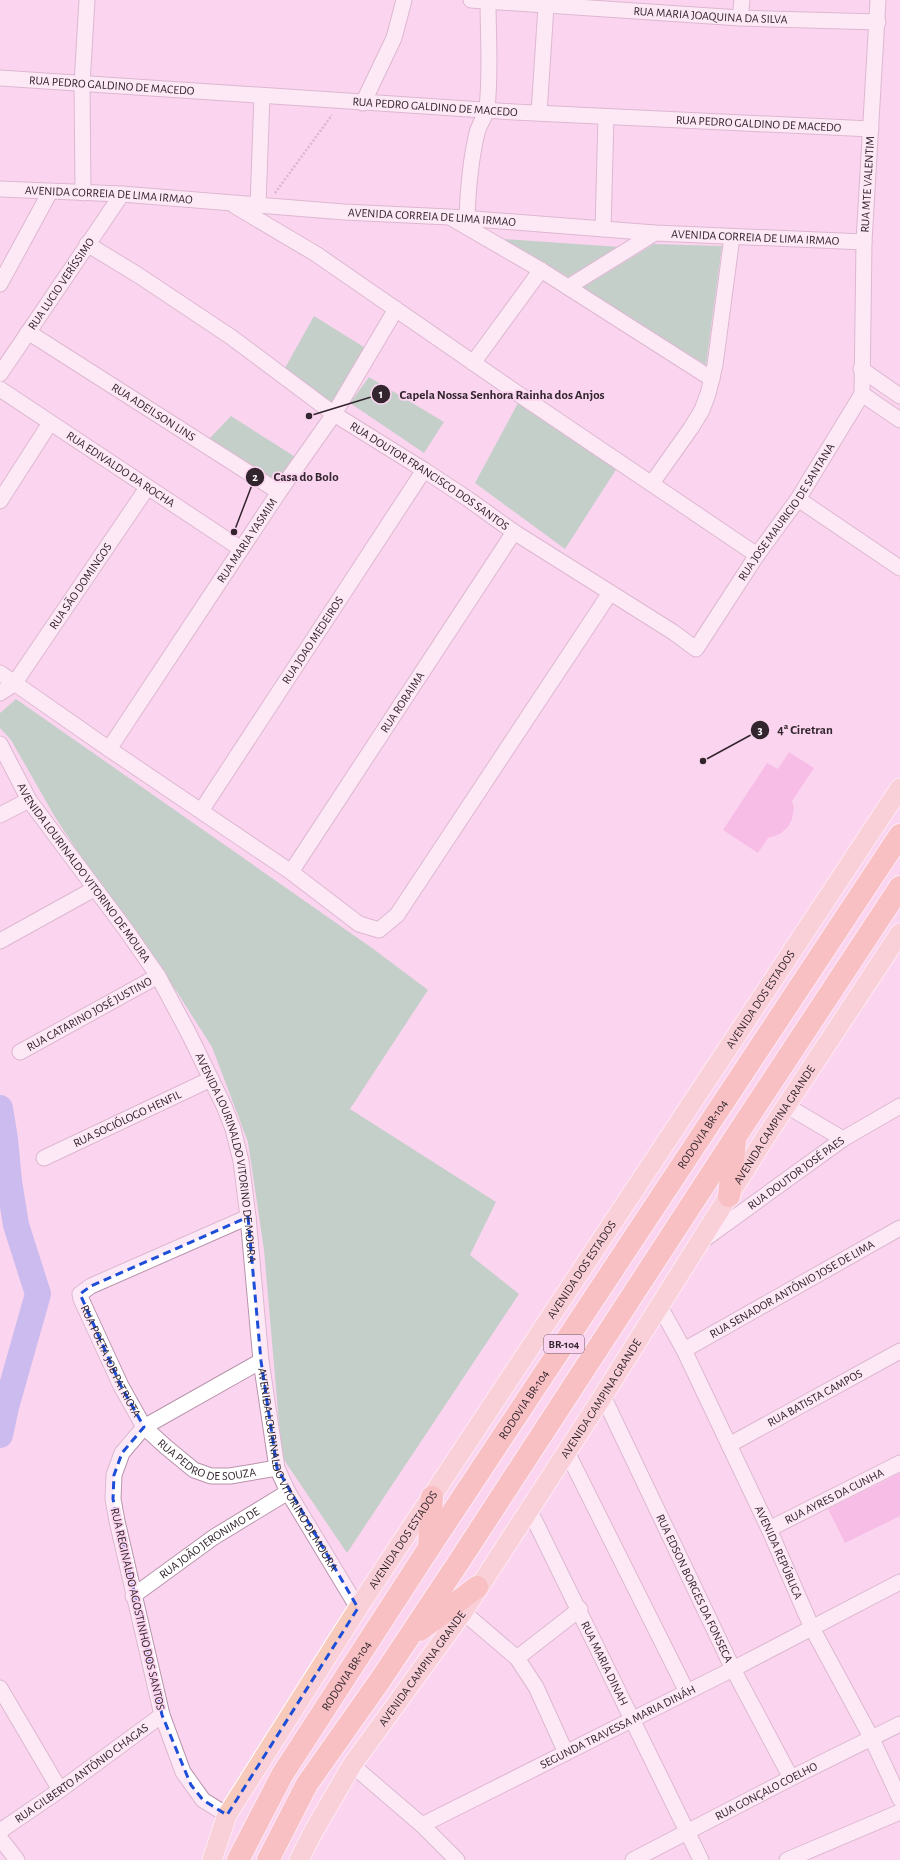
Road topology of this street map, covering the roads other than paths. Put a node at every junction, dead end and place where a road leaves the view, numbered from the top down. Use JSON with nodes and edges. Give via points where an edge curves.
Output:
{"nodes":[{"id":1,"x":87,"y":0,"type":"edge"},
{"id":2,"x":404,"y":0,"type":"edge"},
{"id":3,"x":471,"y":0,"type":"edge"},
{"id":4,"x":742,"y":0,"type":"edge"},
{"id":5,"x":878,"y":0,"type":"edge"},
{"id":6,"x":488,"y":1,"type":"edge"},
{"id":7,"x":620,"y":5,"type":"edge"},
{"id":8,"x":546,"y":6,"type":"junction"},
{"id":9,"x":740,"y":18,"type":"junction"},
{"id":10,"x":878,"y":22,"type":"junction"},
{"id":11,"x":0,"y":78,"type":"edge"},
{"id":12,"x":82,"y":84,"type":"junction"},
{"id":13,"x":262,"y":96,"type":"junction"},
{"id":14,"x":363,"y":103,"type":"junction"},
{"id":15,"x":487,"y":110,"type":"junction"},
{"id":16,"x":539,"y":113,"type":"junction"},
{"id":17,"x":606,"y":117,"type":"junction"},
{"id":18,"x":871,"y":130,"type":"junction"},
{"id":19,"x":0,"y":189,"type":"edge"},
{"id":20,"x":50,"y":192,"type":"junction"},
{"id":21,"x":84,"y":193,"type":"junction"},
{"id":22,"x":122,"y":194,"type":"junction"},
{"id":23,"x":232,"y":204,"type":"junction"},
{"id":24,"x":261,"y":206,"type":"junction"},
{"id":25,"x":449,"y":217,"type":"junction"},
{"id":26,"x":467,"y":218,"type":"junction"},
{"id":27,"x":603,"y":229,"type":"junction"},
{"id":28,"x":655,"y":233,"type":"junction"},
{"id":29,"x":732,"y":237,"type":"junction"},
{"id":30,"x":864,"y":242,"type":"junction"},
{"id":31,"x":87,"y":244,"type":"junction"},
{"id":32,"x":541,"y":270,"type":"junction"},
{"id":33,"x":0,"y":284,"type":"edge"},
{"id":34,"x":568,"y":287,"type":"junction"},
{"id":35,"x":396,"y":309,"type":"junction"},
{"id":36,"x":28,"y":332,"type":"junction"},
{"id":37,"x":473,"y":363,"type":"junction"},
{"id":38,"x":861,"y":369,"type":"junction"},
{"id":39,"x":0,"y":374,"type":"edge"},
{"id":40,"x":712,"y":379,"type":"junction"},
{"id":41,"x":0,"y":389,"type":"edge"},
{"id":42,"x":862,"y":394,"type":"junction"},
{"id":43,"x":900,"y":396,"type":"edge"},
{"id":44,"x":334,"y":414,"type":"junction"},
{"id":45,"x":900,"y":420,"type":"edge"},
{"id":46,"x":50,"y":423,"type":"junction"},
{"id":47,"x":424,"y":470,"type":"junction"},
{"id":48,"x":652,"y":483,"type":"junction"},
{"id":49,"x":147,"y":488,"type":"junction"},
{"id":50,"x":278,"y":492,"type":"junction"},
{"id":51,"x":798,"y":499,"type":"junction"},
{"id":52,"x":0,"y":501,"type":"edge"},
{"id":53,"x":514,"y":532,"type":"junction"},
{"id":54,"x":241,"y":549,"type":"junction"},
{"id":55,"x":758,"y":555,"type":"junction"},
{"id":56,"x":900,"y":568,"type":"edge"},
{"id":57,"x":610,"y":593,"type":"junction"},
{"id":58,"x":696,"y":649,"type":"joint"},
{"id":59,"x":0,"y":673,"type":"edge"},
{"id":60,"x":14,"y":684,"type":"junction"},
{"id":61,"x":0,"y":693,"type":"edge"},
{"id":62,"x":0,"y":744,"type":"edge"},
{"id":63,"x":109,"y":749,"type":"junction"},
{"id":64,"x":900,"y":788,"type":"edge"},
{"id":65,"x":29,"y":800,"type":"junction"},
{"id":66,"x":201,"y":811,"type":"junction"},
{"id":67,"x":0,"y":815,"type":"edge"},
{"id":68,"x":900,"y":835,"type":"edge"},
{"id":69,"x":291,"y":872,"type":"junction"},
{"id":70,"x":900,"y":887,"type":"edge"},
{"id":71,"x":94,"y":889,"type":"junction"},
{"id":72,"x":900,"y":933,"type":"edge"},
{"id":73,"x":0,"y":941,"type":"edge"},
{"id":74,"x":158,"y":976,"type":"junction"},
{"id":75,"x":20,"y":1052,"type":"dead end"},
{"id":76,"x":211,"y":1079,"type":"junction"},
{"id":77,"x":787,"y":1106,"type":"junction"},
{"id":78,"x":900,"y":1106,"type":"edge"},
{"id":79,"x":736,"y":1136,"type":"junction"},
{"id":80,"x":843,"y":1139,"type":"junction"},
{"id":81,"x":44,"y":1158,"type":"dead end"},
{"id":82,"x":729,"y":1196,"type":"junction"},
{"id":83,"x":248,"y":1217,"type":"junction"},
{"id":84,"x":900,"y":1228,"type":"edge"},
{"id":85,"x":697,"y":1245,"type":"junction"},
{"id":86,"x":659,"y":1305,"type":"junction"},
{"id":87,"x":684,"y":1350,"type":"junction"},
{"id":88,"x":900,"y":1350,"type":"edge"},
{"id":89,"x":261,"y":1361,"type":"junction"},
{"id":90,"x":604,"y":1396,"type":"junction"},
{"id":91,"x":144,"y":1427,"type":"junction"},
{"id":92,"x":729,"y":1445,"type":"junction"},
{"id":93,"x":567,"y":1452,"type":"junction"},
{"id":94,"x":900,"y":1463,"type":"edge"},
{"id":95,"x":277,"y":1468,"type":"junction"},
{"id":96,"x":288,"y":1492,"type":"junction"},
{"id":97,"x":432,"y":1497,"type":"junction"},
{"id":98,"x":529,"y":1509,"type":"junction"},
{"id":99,"x":769,"y":1529,"type":"junction"},
{"id":100,"x":429,"y":1548,"type":"junction"},
{"id":101,"x":900,"y":1582,"type":"edge"},
{"id":102,"x":477,"y":1587,"type":"junction"},
{"id":103,"x":133,"y":1596,"type":"junction"},
{"id":104,"x":358,"y":1608,"type":"junction"},
{"id":105,"x":580,"y":1609,"type":"junction"},
{"id":106,"x":463,"y":1612,"type":"junction"},
{"id":107,"x":812,"y":1628,"type":"junction"},
{"id":108,"x":407,"y":1639,"type":"junction"},
{"id":109,"x":517,"y":1658,"type":"junction"},
{"id":110,"x":733,"y":1669,"type":"junction"},
{"id":111,"x":0,"y":1688,"type":"edge"},
{"id":112,"x":687,"y":1692,"type":"junction"},
{"id":113,"x":162,"y":1715,"type":"junction"},
{"id":114,"x":632,"y":1720,"type":"junction"},
{"id":115,"x":900,"y":1724,"type":"edge"},
{"id":116,"x":872,"y":1739,"type":"junction"},
{"id":117,"x":566,"y":1753,"type":"junction"},
{"id":118,"x":352,"y":1765,"type":"junction"},
{"id":119,"x":791,"y":1778,"type":"junction"},
{"id":120,"x":60,"y":1790,"type":"junction"},
{"id":121,"x":900,"y":1799,"type":"edge"},
{"id":122,"x":900,"y":1812,"type":"edge"},
{"id":123,"x":228,"y":1815,"type":"junction"},
{"id":124,"x":422,"y":1825,"type":"junction"},
{"id":125,"x":0,"y":1831,"type":"edge"},
{"id":126,"x":687,"y":1832,"type":"junction"},
{"id":127,"x":0,"y":1838,"type":"edge"},
{"id":128,"x":17,"y":1860,"type":"edge"},
{"id":129,"x":212,"y":1860,"type":"edge"},
{"id":130,"x":238,"y":1860,"type":"edge"},
{"id":131,"x":268,"y":1860,"type":"edge"},
{"id":132,"x":299,"y":1860,"type":"edge"},
{"id":133,"x":457,"y":1860,"type":"edge"},
{"id":134,"x":633,"y":1860,"type":"edge"},
{"id":135,"x":701,"y":1860,"type":"edge"},
{"id":136,"x":788,"y":1860,"type":"edge"}],
"edges":[{"from":1,"to":12,"type":"street"},
{"from":2,"to":14,"type":"street","via":[[394,38]]},
{"from":3,"to":6,"type":"street","name":"RUA MARIA JOAQUINA DA SILVA"},
{"from":4,"to":9,"type":"street"},
{"from":5,"to":10,"type":"street","name":"RUA MTE VALENTIM"},
{"from":6,"to":8,"type":"street","name":"RUA MARIA JOAQUINA DA SILVA"},
{"from":6,"to":15,"type":"street"},
{"from":7,"to":8,"type":"street","name":"RUA MARIA JOAQUINA DA SILVA"},
{"from":7,"to":9,"type":"street","name":"RUA MARIA JOAQUINA DA SILVA"},
{"from":8,"to":16,"type":"street"},
{"from":9,"to":10,"type":"street","name":"RUA MARIA JOAQUINA DA SILVA"},
{"from":10,"to":18,"type":"street","name":"RUA MTE VALENTIM"},
{"from":11,"to":12,"type":"street","name":"RUA PEDRO GALDINO DE MACEDO"},
{"from":12,"to":13,"type":"street","name":"RUA PEDRO GALDINO DE MACEDO"},
{"from":12,"to":21,"type":"street"},
{"from":13,"to":14,"type":"street","name":"RUA PEDRO GALDINO DE MACEDO"},
{"from":13,"to":24,"type":"street"},
{"from":14,"to":15,"type":"street","name":"RUA PEDRO GALDINO DE MACEDO"},
{"from":15,"to":16,"type":"street","name":"RUA PEDRO GALDINO DE MACEDO"},
{"from":15,"to":26,"type":"street","via":[[478,130],[472,156]]},
{"from":16,"to":17,"type":"street","name":"RUA PEDRO GALDINO DE MACEDO"},
{"from":17,"to":18,"type":"street","name":"RUA PEDRO GALDINO DE MACEDO"},
{"from":17,"to":27,"type":"street"},
{"from":18,"to":30,"type":"street","name":"RUA MTE VALENTIM"},
{"from":19,"to":20,"type":"street","name":"AVENIDA CORREIA DE LIMA IRMAO"},
{"from":20,"to":21,"type":"street","name":"AVENIDA CORREIA DE LIMA IRMAO"},
{"from":20,"to":33,"type":"street"},
{"from":21,"to":22,"type":"street","name":"AVENIDA CORREIA DE LIMA IRMAO"},
{"from":22,"to":23,"type":"street","name":"AVENIDA CORREIA DE LIMA IRMAO"},
{"from":22,"to":31,"type":"street","name":"RUA LUCIO VERÍSSIMO"},
{"from":23,"to":24,"type":"street","name":"AVENIDA CORREIA DE LIMA IRMAO"},
{"from":23,"to":35,"type":"street","via":[[316,254]]},
{"from":24,"to":25,"type":"street","name":"AVENIDA CORREIA DE LIMA IRMAO"},
{"from":25,"to":26,"type":"street","name":"AVENIDA CORREIA DE LIMA IRMAO"},
{"from":25,"to":32,"type":"street"},
{"from":26,"to":27,"type":"street","name":"AVENIDA CORREIA DE LIMA IRMAO"},
{"from":27,"to":28,"type":"street","name":"AVENIDA CORREIA DE LIMA IRMAO"},
{"from":28,"to":29,"type":"street","name":"AVENIDA CORREIA DE LIMA IRMAO"},
{"from":28,"to":34,"type":"street"},
{"from":29,"to":30,"type":"street","name":"AVENIDA CORREIA DE LIMA IRMAO"},
{"from":29,"to":40,"type":"street"},
{"from":30,"to":38,"type":"street","name":"RUA MTE VALENTIM"},
{"from":31,"to":36,"type":"street","name":"RUA LUCIO VERÍSSIMO"},
{"from":31,"to":44,"type":"street","name":"RUA DOUTOR FRANCISCO DOS SANTOS","via":[[231,338]]},
{"from":32,"to":34,"type":"street"},
{"from":32,"to":37,"type":"street"},
{"from":34,"to":40,"type":"street"},
{"from":35,"to":37,"type":"street"},
{"from":35,"to":44,"type":"street","name":"RUA MARIA YASMIM"},
{"from":36,"to":39,"type":"street","name":"RUA LUCIO VERÍSSIMO"},
{"from":36,"to":50,"type":"street","name":"RUA ADEILSON LINS"},
{"from":37,"to":48,"type":"street"},
{"from":38,"to":42,"type":"street"},
{"from":38,"to":43,"type":"street"},
{"from":40,"to":48,"type":"street","via":[[702,410]]},
{"from":41,"to":46,"type":"street","name":"RUA EDIVALDO DA ROCHA"},
{"from":42,"to":45,"type":"street"},
{"from":42,"to":51,"type":"street","name":"RUA JOSE MAURICIO DE SANTANA"},
{"from":44,"to":47,"type":"street","name":"RUA DOUTOR FRANCISCO DOS SANTOS"},
{"from":44,"to":50,"type":"street","name":"RUA MARIA YASMIM"},
{"from":46,"to":49,"type":"street","name":"RUA EDIVALDO DA ROCHA"},
{"from":46,"to":52,"type":"street"},
{"from":47,"to":53,"type":"street","name":"RUA DOUTOR FRANCISCO DOS SANTOS"},
{"from":47,"to":66,"type":"street","name":"RUA JOAO MEDEIROS"},
{"from":48,"to":55,"type":"street"},
{"from":49,"to":54,"type":"street","name":"RUA EDIVALDO DA ROCHA"},
{"from":49,"to":60,"type":"street","name":"RUA SÃO DOMINGOS"},
{"from":50,"to":54,"type":"street","name":"RUA MARIA YASMIM"},
{"from":51,"to":55,"type":"street","name":"RUA JOSE MAURICIO DE SANTANA"},
{"from":51,"to":56,"type":"street"},
{"from":53,"to":57,"type":"street","name":"RUA DOUTOR FRANCISCO DOS SANTOS"},
{"from":53,"to":69,"type":"street","name":"RUA RORAIMA"},
{"from":54,"to":63,"type":"street","name":"RUA MARIA YASMIM"},
{"from":55,"to":58,"type":"street","name":"RUA JOSE MAURICIO DE SANTANA"},
{"from":57,"to":58,"type":"street","name":"RUA DOUTOR FRANCISCO DOS SANTOS"},
{"from":57,"to":69,"type":"street","via":[[397,915],[379,930],[359,924]]},
{"from":59,"to":60,"type":"street"},
{"from":60,"to":61,"type":"street"},
{"from":60,"to":63,"type":"street"},
{"from":62,"to":65,"type":"street","name":"AVENIDA LOURINALDO VITORINO DE MOURA"},
{"from":63,"to":66,"type":"street"},
{"from":64,"to":97,"type":"main road","name":"AVENIDA DOS ESTADOS"},
{"from":65,"to":67,"type":"street"},
{"from":65,"to":71,"type":"street","name":"AVENIDA LOURINALDO VITORINO DE MOURA"},
{"from":66,"to":69,"type":"street"},
{"from":68,"to":100,"type":"highway","name":"RODOVIA BR-104","number":"BR-104"},
{"from":70,"to":79,"type":"highway","number":"BR-104"},
{"from":71,"to":73,"type":"street"},
{"from":71,"to":74,"type":"street","name":"AVENIDA LOURINALDO VITORINO DE MOURA"},
{"from":72,"to":77,"type":"main road","name":"AVENIDA CAMPINA GRANDE"},
{"from":74,"to":75,"type":"street","name":"RUA CATARINO JOSÉ JUSTINO"},
{"from":74,"to":76,"type":"street","name":"AVENIDA LOURINALDO VITORINO DE MOURA"},
{"from":76,"to":81,"type":"street","name":"RUA SOCIÓLOGO HENFIL"},
{"from":76,"to":83,"type":"street","name":"AVENIDA LOURINALDO VITORINO DE MOURA","via":[[233,1129],[241,1161]]},
{"from":77,"to":80,"type":"street"},
{"from":77,"to":82,"type":"main road","name":"AVENIDA CAMPINA GRANDE"},
{"from":78,"to":80,"type":"street","name":"RUA DOUTOR JOSÉ PAES"},
{"from":79,"to":82,"type":"highway"},
{"from":79,"to":108,"type":"highway","number":"BR-104"},
{"from":80,"to":85,"type":"street","name":"RUA DOUTOR JOSÉ PAES"},
{"from":82,"to":85,"type":"main road","name":"AVENIDA CAMPINA GRANDE"},
{"from":83,"to":89,"type":"street","name":"AVENIDA LOURINALDO VITORINO DE MOURA"},
{"from":83,"to":91,"type":"street","name":"RUA POETA JOB PATRIOTA","via":[[91,1286],[80,1294],[83,1306],[121,1386]]},
{"from":84,"to":87,"type":"street","name":"RUA SENADOR ANTÔNIO JOSE DE LIMA"},
{"from":85,"to":86,"type":"main road","name":"AVENIDA CAMPINA GRANDE"},
{"from":86,"to":87,"type":"street","name":"AVENIDA REPÚBLICA"},
{"from":86,"to":90,"type":"main road","name":"AVENIDA CAMPINA GRANDE"},
{"from":87,"to":92,"type":"street","name":"AVENIDA REPÚBLICA"},
{"from":88,"to":92,"type":"street","name":"RUA BATISTA CAMPOS"},
{"from":89,"to":91,"type":"street","name":"RUA REGINALDO AGOSTINHO DOS SANTOS"},
{"from":89,"to":95,"type":"street","name":"AVENIDA LOURINALDO VITORINO DE MOURA"},
{"from":90,"to":93,"type":"main road","name":"AVENIDA CAMPINA GRANDE"},
{"from":90,"to":110,"type":"street","name":"RUA EDSON BORGES DA FONSECA"},
{"from":91,"to":95,"type":"street","name":"RUA PEDRO DE SOUZA","via":[[194,1470],[211,1476],[230,1476]]},
{"from":91,"to":103,"type":"street","name":"RUA REGINALDO AGOSTINHO DOS SANTOS","via":[[122,1453],[114,1475],[113,1499],[116,1521]]},
{"from":92,"to":99,"type":"street","name":"AVENIDA REPÚBLICA"},
{"from":93,"to":98,"type":"main road","name":"AVENIDA CAMPINA GRANDE"},
{"from":93,"to":112,"type":"street"},
{"from":94,"to":99,"type":"street","name":"RUA AYRES DA CUNHA"},
{"from":95,"to":96,"type":"street","name":"AVENIDA LOURINALDO VITORINO DE MOURA"},
{"from":96,"to":103,"type":"street","name":"RUA JOÃO JERONIMO DE","via":[[214,1537]]},
{"from":96,"to":104,"type":"street","name":"AVENIDA LOURINALDO VITORINO DE MOURA"},
{"from":97,"to":100,"type":"highway"},
{"from":97,"to":104,"type":"main road","name":"AVENIDA DOS ESTADOS"},
{"from":98,"to":102,"type":"main road","name":"AVENIDA CAMPINA GRANDE"},
{"from":98,"to":105,"type":"street","name":"RUA MARIA DINAH"},
{"from":99,"to":107,"type":"street","name":"AVENIDA REPÚBLICA"},
{"from":100,"to":130,"type":"highway","name":"RODOVIA BR-104","number":"BR-104","via":[[282,1775]]},
{"from":101,"to":107,"type":"street","name":"SEGUNDA TRAVESSA MARIA DINÁH"},
{"from":102,"to":106,"type":"main road","name":"AVENIDA CAMPINA GRANDE"},
{"from":102,"to":108,"type":"highway"},
{"from":103,"to":113,"type":"street","name":"RUA REGINALDO AGOSTINHO DOS SANTOS"},
{"from":104,"to":123,"type":"main road","name":"AVENIDA DOS ESTADOS"},
{"from":105,"to":109,"type":"street"},
{"from":105,"to":114,"type":"street","name":"RUA MARIA DINAH"},
{"from":106,"to":109,"type":"street"},
{"from":106,"to":118,"type":"main road","name":"AVENIDA CAMPINA GRANDE"},
{"from":107,"to":110,"type":"street","name":"SEGUNDA TRAVESSA MARIA DINÁH"},
{"from":107,"to":116,"type":"street","name":"AVENIDA REPÚBLICA"},
{"from":108,"to":131,"type":"highway","number":"BR-104","via":[[307,1784]]},
{"from":109,"to":117,"type":"street","via":[[545,1704]]},
{"from":110,"to":112,"type":"street","name":"SEGUNDA TRAVESSA MARIA DINÁH"},
{"from":110,"to":119,"type":"street","name":"RUA EDSON BORGES DA FONSECA"},
{"from":111,"to":120,"type":"street"},
{"from":112,"to":114,"type":"street","name":"SEGUNDA TRAVESSA MARIA DINÁH"},
{"from":113,"to":120,"type":"street","name":"RUA GILBERTO ANTÔNIO CHAGAS"},
{"from":113,"to":123,"type":"street","name":"RUA REGINALDO AGOSTINHO DOS SANTOS","via":[[191,1785],[203,1800]]},
{"from":114,"to":117,"type":"street","name":"SEGUNDA TRAVESSA MARIA DINÁH"},
{"from":114,"to":126,"type":"street","name":"RUA MARIA DINAH"},
{"from":115,"to":116,"type":"street","name":"RUA GONÇALO COELHO"},
{"from":116,"to":119,"type":"street","name":"RUA GONÇALO COELHO"},
{"from":116,"to":121,"type":"street","name":"AVENIDA REPÚBLICA"},
{"from":117,"to":124,"type":"street","name":"SEGUNDA TRAVESSA MARIA DINÁH"},
{"from":118,"to":124,"type":"street"},
{"from":118,"to":132,"type":"main road","name":"AVENIDA CAMPINA GRANDE"},
{"from":119,"to":126,"type":"street","name":"RUA GONÇALO COELHO"},
{"from":120,"to":125,"type":"street","name":"RUA GILBERTO ANTÔNIO CHAGAS"},
{"from":122,"to":136,"type":"street"},
{"from":123,"to":129,"type":"main road","name":"AVENIDA DOS ESTADOS"},
{"from":124,"to":133,"type":"street"},
{"from":126,"to":134,"type":"street","name":"RUA GONÇALO COELHO"},
{"from":126,"to":135,"type":"street","name":"RUA MARIA DINAH"},
{"from":127,"to":128,"type":"street"}]}
